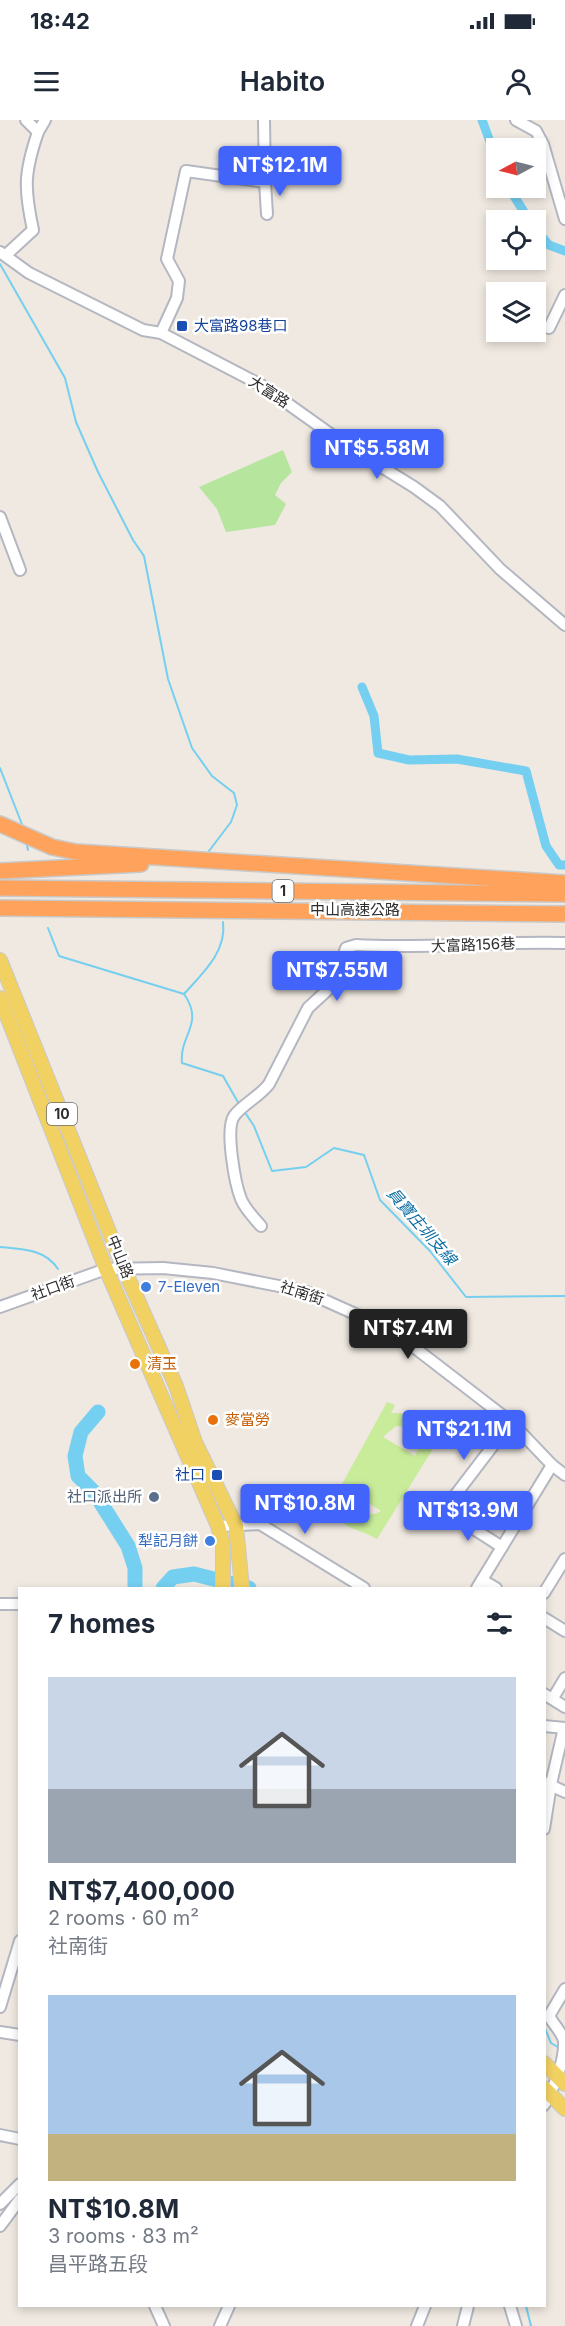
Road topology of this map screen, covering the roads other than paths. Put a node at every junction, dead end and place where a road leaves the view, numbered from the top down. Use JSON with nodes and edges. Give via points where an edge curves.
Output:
{"nodes":[{"id":1,"x":26,"y":120,"type":"edge"},
{"id":2,"x":45,"y":120,"type":"edge"},
{"id":3,"x":264,"y":120,"type":"edge"},
{"id":4,"x":516,"y":120,"type":"edge"},
{"id":5,"x":38,"y":132,"type":"junction"},
{"id":6,"x":265,"y":182,"type":"junction"},
{"id":7,"x":267,"y":214,"type":"dead end"},
{"id":8,"x":565,"y":219,"type":"edge"},
{"id":9,"x":3,"y":253,"type":"edge"},
{"id":10,"x":565,"y":296,"type":"edge"},
{"id":11,"x":549,"y":328,"type":"dead end"},
{"id":12,"x":161,"y":333,"type":"junction"},
{"id":13,"x":0,"y":517,"type":"edge"},
{"id":14,"x":20,"y":570,"type":"dead end"},
{"id":15,"x":565,"y":625,"type":"edge"},
{"id":16,"x":0,"y":824,"type":"edge"},
{"id":17,"x":219,"y":861,"type":"junction"},
{"id":18,"x":0,"y":871,"type":"edge"},
{"id":19,"x":565,"y":883,"type":"edge"},
{"id":20,"x":0,"y":888,"type":"edge"},
{"id":21,"x":565,"y":894,"type":"edge"},
{"id":22,"x":0,"y":908,"type":"edge"},
{"id":23,"x":565,"y":914,"type":"edge"},
{"id":24,"x":565,"y":943,"type":"edge"},
{"id":25,"x":0,"y":960,"type":"edge"},
{"id":26,"x":0,"y":998,"type":"edge"},
{"id":27,"x":261,"y":1226,"type":"dead end"},
{"id":28,"x":106,"y":1269,"type":"junction"},
{"id":29,"x":124,"y":1269,"type":"junction"},
{"id":30,"x":0,"y":1307,"type":"edge"},
{"id":31,"x":511,"y":1422,"type":"junction"},
{"id":32,"x":552,"y":1465,"type":"junction"},
{"id":33,"x":565,"y":1475,"type":"edge"},
{"id":34,"x":218,"y":1526,"type":"junction"},
{"id":35,"x":236,"y":1526,"type":"junction"},
{"id":36,"x":502,"y":1547,"type":"junction"},
{"id":37,"x":565,"y":1559,"type":"edge"},
{"id":38,"x":479,"y":1584,"type":"edge"},
{"id":39,"x":223,"y":1585,"type":"edge"},
{"id":40,"x":242,"y":1586,"type":"edge"},
{"id":41,"x":362,"y":1587,"type":"edge"},
{"id":42,"x":546,"y":1590,"type":"edge"},
{"id":43,"x":0,"y":1604,"type":"edge"},
{"id":44,"x":18,"y":1605,"type":"edge"},
{"id":45,"x":546,"y":1619,"type":"edge"},
{"id":46,"x":565,"y":1631,"type":"edge"},
{"id":47,"x":565,"y":1678,"type":"edge"},
{"id":48,"x":548,"y":1696,"type":"edge"},
{"id":49,"x":565,"y":1707,"type":"edge"},
{"id":50,"x":546,"y":1726,"type":"edge"},
{"id":51,"x":564,"y":1728,"type":"edge"},
{"id":52,"x":548,"y":1783,"type":"edge"},
{"id":53,"x":565,"y":1792,"type":"edge"},
{"id":54,"x":546,"y":1806,"type":"edge"},
{"id":55,"x":18,"y":1948,"type":"edge"},
{"id":56,"x":565,"y":1989,"type":"edge"},
{"id":57,"x":0,"y":2007,"type":"edge"},
{"id":58,"x":0,"y":2032,"type":"edge"},
{"id":59,"x":18,"y":2035,"type":"edge"},
{"id":60,"x":564,"y":2050,"type":"edge"},
{"id":61,"x":546,"y":2065,"type":"edge"},
{"id":62,"x":561,"y":2080,"type":"edge"},
{"id":63,"x":547,"y":2096,"type":"edge"},
{"id":64,"x":565,"y":2109,"type":"edge"},
{"id":65,"x":0,"y":2135,"type":"edge"},
{"id":66,"x":18,"y":2139,"type":"edge"},
{"id":67,"x":18,"y":2186,"type":"edge"},
{"id":68,"x":18,"y":2202,"type":"edge"},
{"id":69,"x":0,"y":2204,"type":"edge"},
{"id":70,"x":0,"y":2226,"type":"edge"},
{"id":71,"x":155,"y":2307,"type":"edge"},
{"id":72,"x":229,"y":2307,"type":"edge"},
{"id":73,"x":425,"y":2307,"type":"edge"},
{"id":74,"x":468,"y":2307,"type":"edge"},
{"id":75,"x":510,"y":2307,"type":"edge"},
{"id":76,"x":164,"y":2326,"type":"edge"},
{"id":77,"x":220,"y":2326,"type":"edge"},
{"id":78,"x":417,"y":2326,"type":"edge"},
{"id":79,"x":463,"y":2326,"type":"edge"},
{"id":80,"x":516,"y":2326,"type":"edge"}],
"edges":[{"from":1,"to":5,"type":"street"},
{"from":2,"to":5,"type":"street"},
{"from":3,"to":6,"type":"street"},
{"from":4,"to":8,"type":"street","via":[[536,131],[543,144]]},
{"from":5,"to":9,"type":"street","via":[[25,190],[33,230]]},
{"from":6,"to":7,"type":"street"},
{"from":6,"to":12,"type":"street","via":[[186,171],[167,260],[179,281],[177,298]]},
{"from":9,"to":12,"type":"street","name":"大富路","via":[[29,273],[143,330]]},
{"from":10,"to":11,"type":"street"},
{"from":12,"to":15,"type":"street","name":"大富路","via":[[263,386],[414,487],[440,506],[500,569]]},
{"from":13,"to":14,"type":"street"},
{"from":16,"to":17,"type":"highway","via":[[44,844],[76,852]]},
{"from":17,"to":18,"type":"highway"},
{"from":17,"to":19,"type":"highway"},
{"from":20,"to":21,"type":"highway","name":"中山高速公路","number":"1"},
{"from":22,"to":23,"type":"highway","name":"中山高速公路","number":"1"},
{"from":24,"to":27,"type":"street","name":"大富路156巷","via":[[346,948],[334,984],[308,1008],[269,1084],[234,1116],[230,1126],[238,1191]]},
{"from":25,"to":29,"type":"main road","name":"中山路","number":"10"},
{"from":26,"to":28,"type":"main road","name":"中山路","number":"10"},
{"from":28,"to":29,"type":"street","name":"社南街"},
{"from":28,"to":30,"type":"street","name":"社口街"},
{"from":28,"to":34,"type":"main road","name":"中山路","number":"10"},
{"from":29,"to":31,"type":"street","name":"社南街","via":[[213,1273],[304,1291],[393,1331]]},
{"from":29,"to":35,"type":"main road","name":"中山路","number":"10","via":[[176,1386],[195,1442]]},
{"from":31,"to":32,"type":"street","name":"社南街"},
{"from":31,"to":36,"type":"street","via":[[450,1502],[449,1513]]},
{"from":32,"to":33,"type":"street","name":"社南街"},
{"from":32,"to":36,"type":"street"},
{"from":34,"to":35,"type":"street"},
{"from":34,"to":39,"type":"main road","name":"中山路","number":"10","via":[[223,1545]]},
{"from":35,"to":40,"type":"main road","name":"中山路","number":"10"},
{"from":35,"to":41,"type":"street","via":[[260,1524]]},
{"from":36,"to":38,"type":"street"},
{"from":37,"to":42,"type":"street"},
{"from":43,"to":44,"type":"street"},
{"from":45,"to":46,"type":"street"},
{"from":47,"to":48,"type":"street"},
{"from":48,"to":49,"type":"street"},
{"from":50,"to":51,"type":"street"},
{"from":51,"to":52,"type":"street"},
{"from":52,"to":53,"type":"street"},
{"from":52,"to":54,"type":"street"},
{"from":55,"to":57,"type":"street"},
{"from":56,"to":60,"type":"street","via":[[549,2016],[564,2040]]},
{"from":58,"to":59,"type":"street"},
{"from":60,"to":62,"type":"street"},
{"from":61,"to":62,"type":"main road"},
{"from":62,"to":63,"type":"street"},
{"from":63,"to":64,"type":"main road"},
{"from":65,"to":66,"type":"street"},
{"from":67,"to":69,"type":"street"},
{"from":68,"to":70,"type":"street"},
{"from":71,"to":76,"type":"street"},
{"from":72,"to":77,"type":"street"},
{"from":73,"to":78,"type":"street"},
{"from":74,"to":79,"type":"street"},
{"from":75,"to":80,"type":"street"}]}
